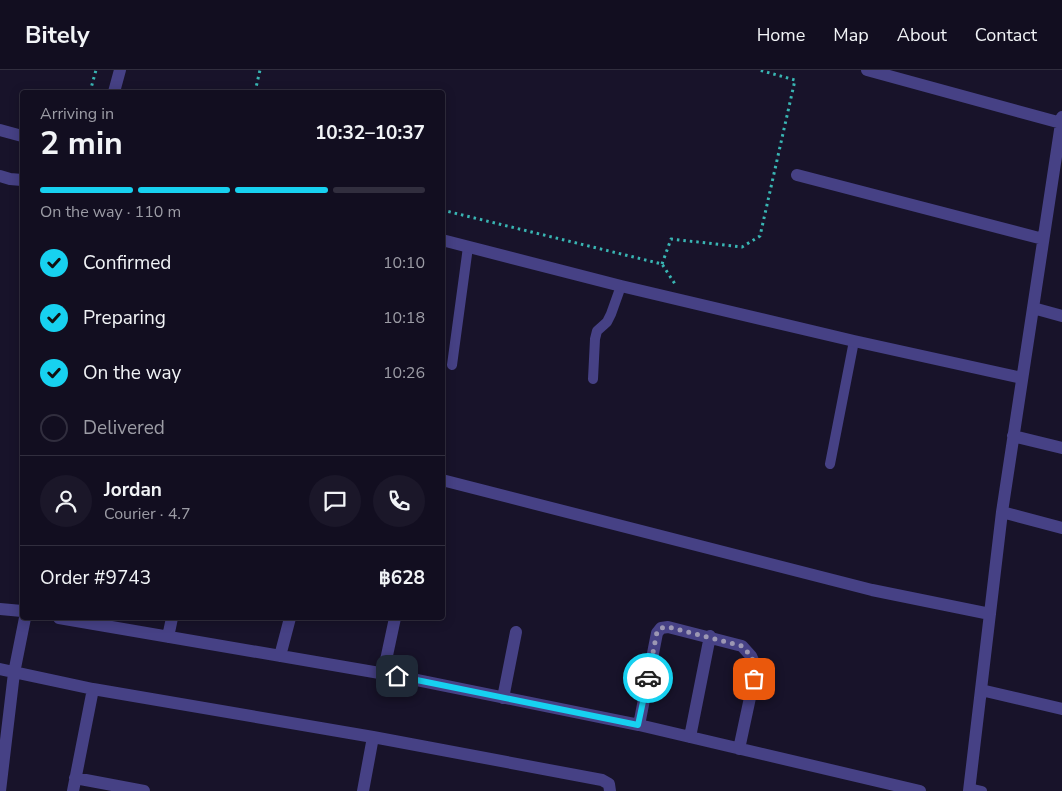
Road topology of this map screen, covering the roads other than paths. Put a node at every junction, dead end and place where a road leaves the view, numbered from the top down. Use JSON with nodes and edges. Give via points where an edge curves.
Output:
{"nodes":[{"id":1,"x":120,"y":70,"type":"edge"},
{"id":2,"x":867,"y":70,"type":"edge"},
{"id":3,"x":115,"y":90,"type":"edge"},
{"id":4,"x":1062,"y":120,"type":"edge"},
{"id":5,"x":0,"y":130,"type":"edge"},
{"id":6,"x":20,"y":135,"type":"edge"},
{"id":7,"x":1058,"y":165,"type":"edge"},
{"id":8,"x":797,"y":175,"type":"dead end"},
{"id":9,"x":0,"y":176,"type":"edge"},
{"id":10,"x":20,"y":181,"type":"edge"},
{"id":11,"x":1057,"y":185,"type":"edge"},
{"id":12,"x":1043,"y":239,"type":"junction"},
{"id":13,"x":445,"y":241,"type":"edge"},
{"id":14,"x":468,"y":247,"type":"junction"},
{"id":15,"x":621,"y":286,"type":"junction"},
{"id":16,"x":1032,"y":308,"type":"junction"},
{"id":17,"x":1062,"y":316,"type":"edge"},
{"id":18,"x":854,"y":341,"type":"junction"},
{"id":19,"x":452,"y":366,"type":"dead end"},
{"id":20,"x":1022,"y":378,"type":"junction"},
{"id":21,"x":593,"y":379,"type":"dead end"},
{"id":22,"x":1013,"y":436,"type":"junction"},
{"id":23,"x":1062,"y":448,"type":"edge"},
{"id":24,"x":830,"y":464,"type":"dead end"},
{"id":25,"x":445,"y":481,"type":"edge"},
{"id":26,"x":1002,"y":512,"type":"junction"},
{"id":27,"x":1062,"y":528,"type":"edge"},
{"id":28,"x":0,"y":609,"type":"edge"},
{"id":29,"x":20,"y":611,"type":"edge"},
{"id":30,"x":990,"y":614,"type":"junction"},
{"id":31,"x":25,"y":620,"type":"edge"},
{"id":32,"x":70,"y":620,"type":"edge"},
{"id":33,"x":172,"y":620,"type":"edge"},
{"id":34,"x":289,"y":620,"type":"edge"},
{"id":35,"x":395,"y":620,"type":"edge"},
{"id":36,"x":516,"y":632,"type":"dead end"},
{"id":37,"x":710,"y":636,"type":"junction"},
{"id":38,"x":168,"y":637,"type":"junction"},
{"id":39,"x":280,"y":656,"type":"junction"},
{"id":40,"x":0,"y":669,"type":"edge"},
{"id":41,"x":14,"y":672,"type":"junction"},
{"id":42,"x":383,"y":674,"type":"junction"},
{"id":43,"x":93,"y":689,"type":"junction"},
{"id":44,"x":981,"y":690,"type":"junction"},
{"id":45,"x":503,"y":698,"type":"junction"},
{"id":46,"x":1062,"y":709,"type":"edge"},
{"id":47,"x":638,"y":725,"type":"junction"},
{"id":48,"x":690,"y":737,"type":"junction"},
{"id":49,"x":373,"y":738,"type":"junction"},
{"id":50,"x":739,"y":748,"type":"junction"},
{"id":51,"x":1,"y":782,"type":"edge"},
{"id":52,"x":74,"y":785,"type":"edge"},
{"id":53,"x":969,"y":789,"type":"edge"},
{"id":54,"x":144,"y":791,"type":"edge"},
{"id":55,"x":363,"y":791,"type":"edge"},
{"id":56,"x":610,"y":791,"type":"edge"},
{"id":57,"x":920,"y":791,"type":"edge"},
{"id":58,"x":982,"y":791,"type":"edge"}],
"edges":[{"from":1,"to":3,"type":"street"},
{"from":2,"to":4,"type":"street"},
{"from":4,"to":7,"type":"street"},
{"from":5,"to":6,"type":"street"},
{"from":7,"to":11,"type":"street"},
{"from":8,"to":12,"type":"street"},
{"from":9,"to":10,"type":"street"},
{"from":11,"to":12,"type":"street"},
{"from":12,"to":16,"type":"street"},
{"from":13,"to":14,"type":"street"},
{"from":14,"to":15,"type":"street"},
{"from":14,"to":19,"type":"lane"},
{"from":15,"to":18,"type":"street"},
{"from":15,"to":21,"type":"lane","via":[[607,322],[597,331]]},
{"from":16,"to":17,"type":"street"},
{"from":16,"to":20,"type":"street"},
{"from":18,"to":20,"type":"street"},
{"from":18,"to":24,"type":"lane"},
{"from":20,"to":22,"type":"street"},
{"from":22,"to":23,"type":"street"},
{"from":22,"to":26,"type":"street"},
{"from":25,"to":30,"type":"street","via":[[872,590]]},
{"from":26,"to":27,"type":"street"},
{"from":26,"to":30,"type":"street"},
{"from":28,"to":29,"type":"street"},
{"from":30,"to":44,"type":"street"},
{"from":31,"to":41,"type":"street"},
{"from":32,"to":38,"type":"street"},
{"from":33,"to":38,"type":"street"},
{"from":34,"to":39,"type":"street"},
{"from":35,"to":42,"type":"street"},
{"from":36,"to":45,"type":"street"},
{"from":37,"to":47,"type":"street","via":[[668,627],[657,632]]},
{"from":37,"to":48,"type":"street"},
{"from":37,"to":50,"type":"street","via":[[742,646],[755,665]]},
{"from":38,"to":39,"type":"street"},
{"from":39,"to":42,"type":"street"},
{"from":40,"to":41,"type":"street"},
{"from":41,"to":43,"type":"street"},
{"from":41,"to":51,"type":"street"},
{"from":42,"to":45,"type":"street"},
{"from":43,"to":49,"type":"street"},
{"from":43,"to":52,"type":"street"},
{"from":44,"to":46,"type":"street"},
{"from":44,"to":53,"type":"street"},
{"from":45,"to":47,"type":"street"},
{"from":47,"to":48,"type":"street"},
{"from":48,"to":50,"type":"street"},
{"from":49,"to":55,"type":"street"},
{"from":49,"to":56,"type":"street","via":[[602,780],[609,784]]},
{"from":50,"to":57,"type":"street"},
{"from":52,"to":54,"type":"street"},
{"from":53,"to":58,"type":"lane"}]}
